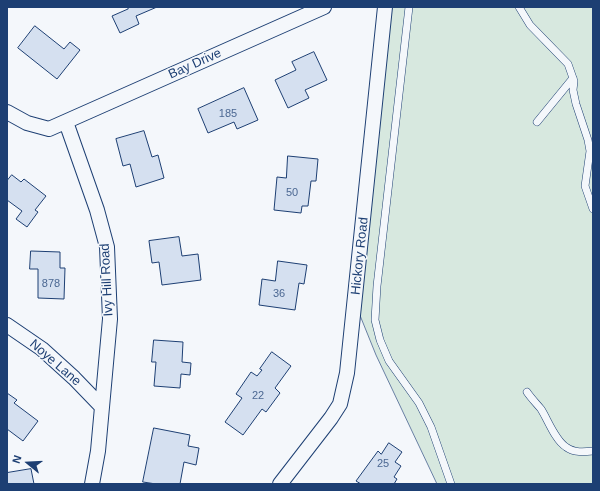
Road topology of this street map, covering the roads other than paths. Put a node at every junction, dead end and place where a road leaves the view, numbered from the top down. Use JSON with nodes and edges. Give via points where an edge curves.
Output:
{"nodes":[{"id":1,"x":324,"y":7,"type":"edge"},
{"id":2,"x":386,"y":7,"type":"edge"},
{"id":3,"x":409,"y":7,"type":"edge"},
{"id":4,"x":519,"y":7,"type":"edge"},
{"id":5,"x":573,"y":78,"type":"junction"},
{"id":6,"x":7,"y":112,"type":"edge"},
{"id":7,"x":66,"y":122,"type":"junction"},
{"id":8,"x":537,"y":122,"type":"dead end"},
{"id":9,"x":592,"y":153,"type":"edge"},
{"id":10,"x":593,"y":209,"type":"edge"},
{"id":11,"x":7,"y":325,"type":"edge"},
{"id":12,"x":527,"y":392,"type":"dead end"},
{"id":13,"x":101,"y":406,"type":"junction"},
{"id":14,"x":593,"y":451,"type":"edge"},
{"id":15,"x":92,"y":484,"type":"edge"},
{"id":16,"x":280,"y":484,"type":"edge"},
{"id":17,"x":451,"y":484,"type":"edge"}],
"edges":[{"from":1,"to":7,"type":"street","name":"Bay Drive"},
{"from":2,"to":16,"type":"street","name":"Hickory Road","via":[[347,374],[340,404]]},
{"from":3,"to":17,"type":"lane","via":[[377,286],[376,320],[380,340],[389,361],[420,403],[431,427]]},
{"from":4,"to":5,"type":"lane","via":[[530,25],[568,64]]},
{"from":5,"to":8,"type":"lane"},
{"from":5,"to":9,"type":"lane","via":[[576,104]]},
{"from":6,"to":7,"type":"street","via":[[27,123],[49,129]]},
{"from":7,"to":13,"type":"street","name":"Ivy Hill Road","via":[[97,210],[107,247],[110,319]]},
{"from":9,"to":10,"type":"lane","via":[[585,186]]},
{"from":11,"to":13,"type":"street","name":"Noye Lane","via":[[42,349]]},
{"from":12,"to":14,"type":"lane","via":[[566,447],[573,451]]},
{"from":13,"to":15,"type":"street","name":"Ivy Hill Road","via":[[98,451]]}]}
